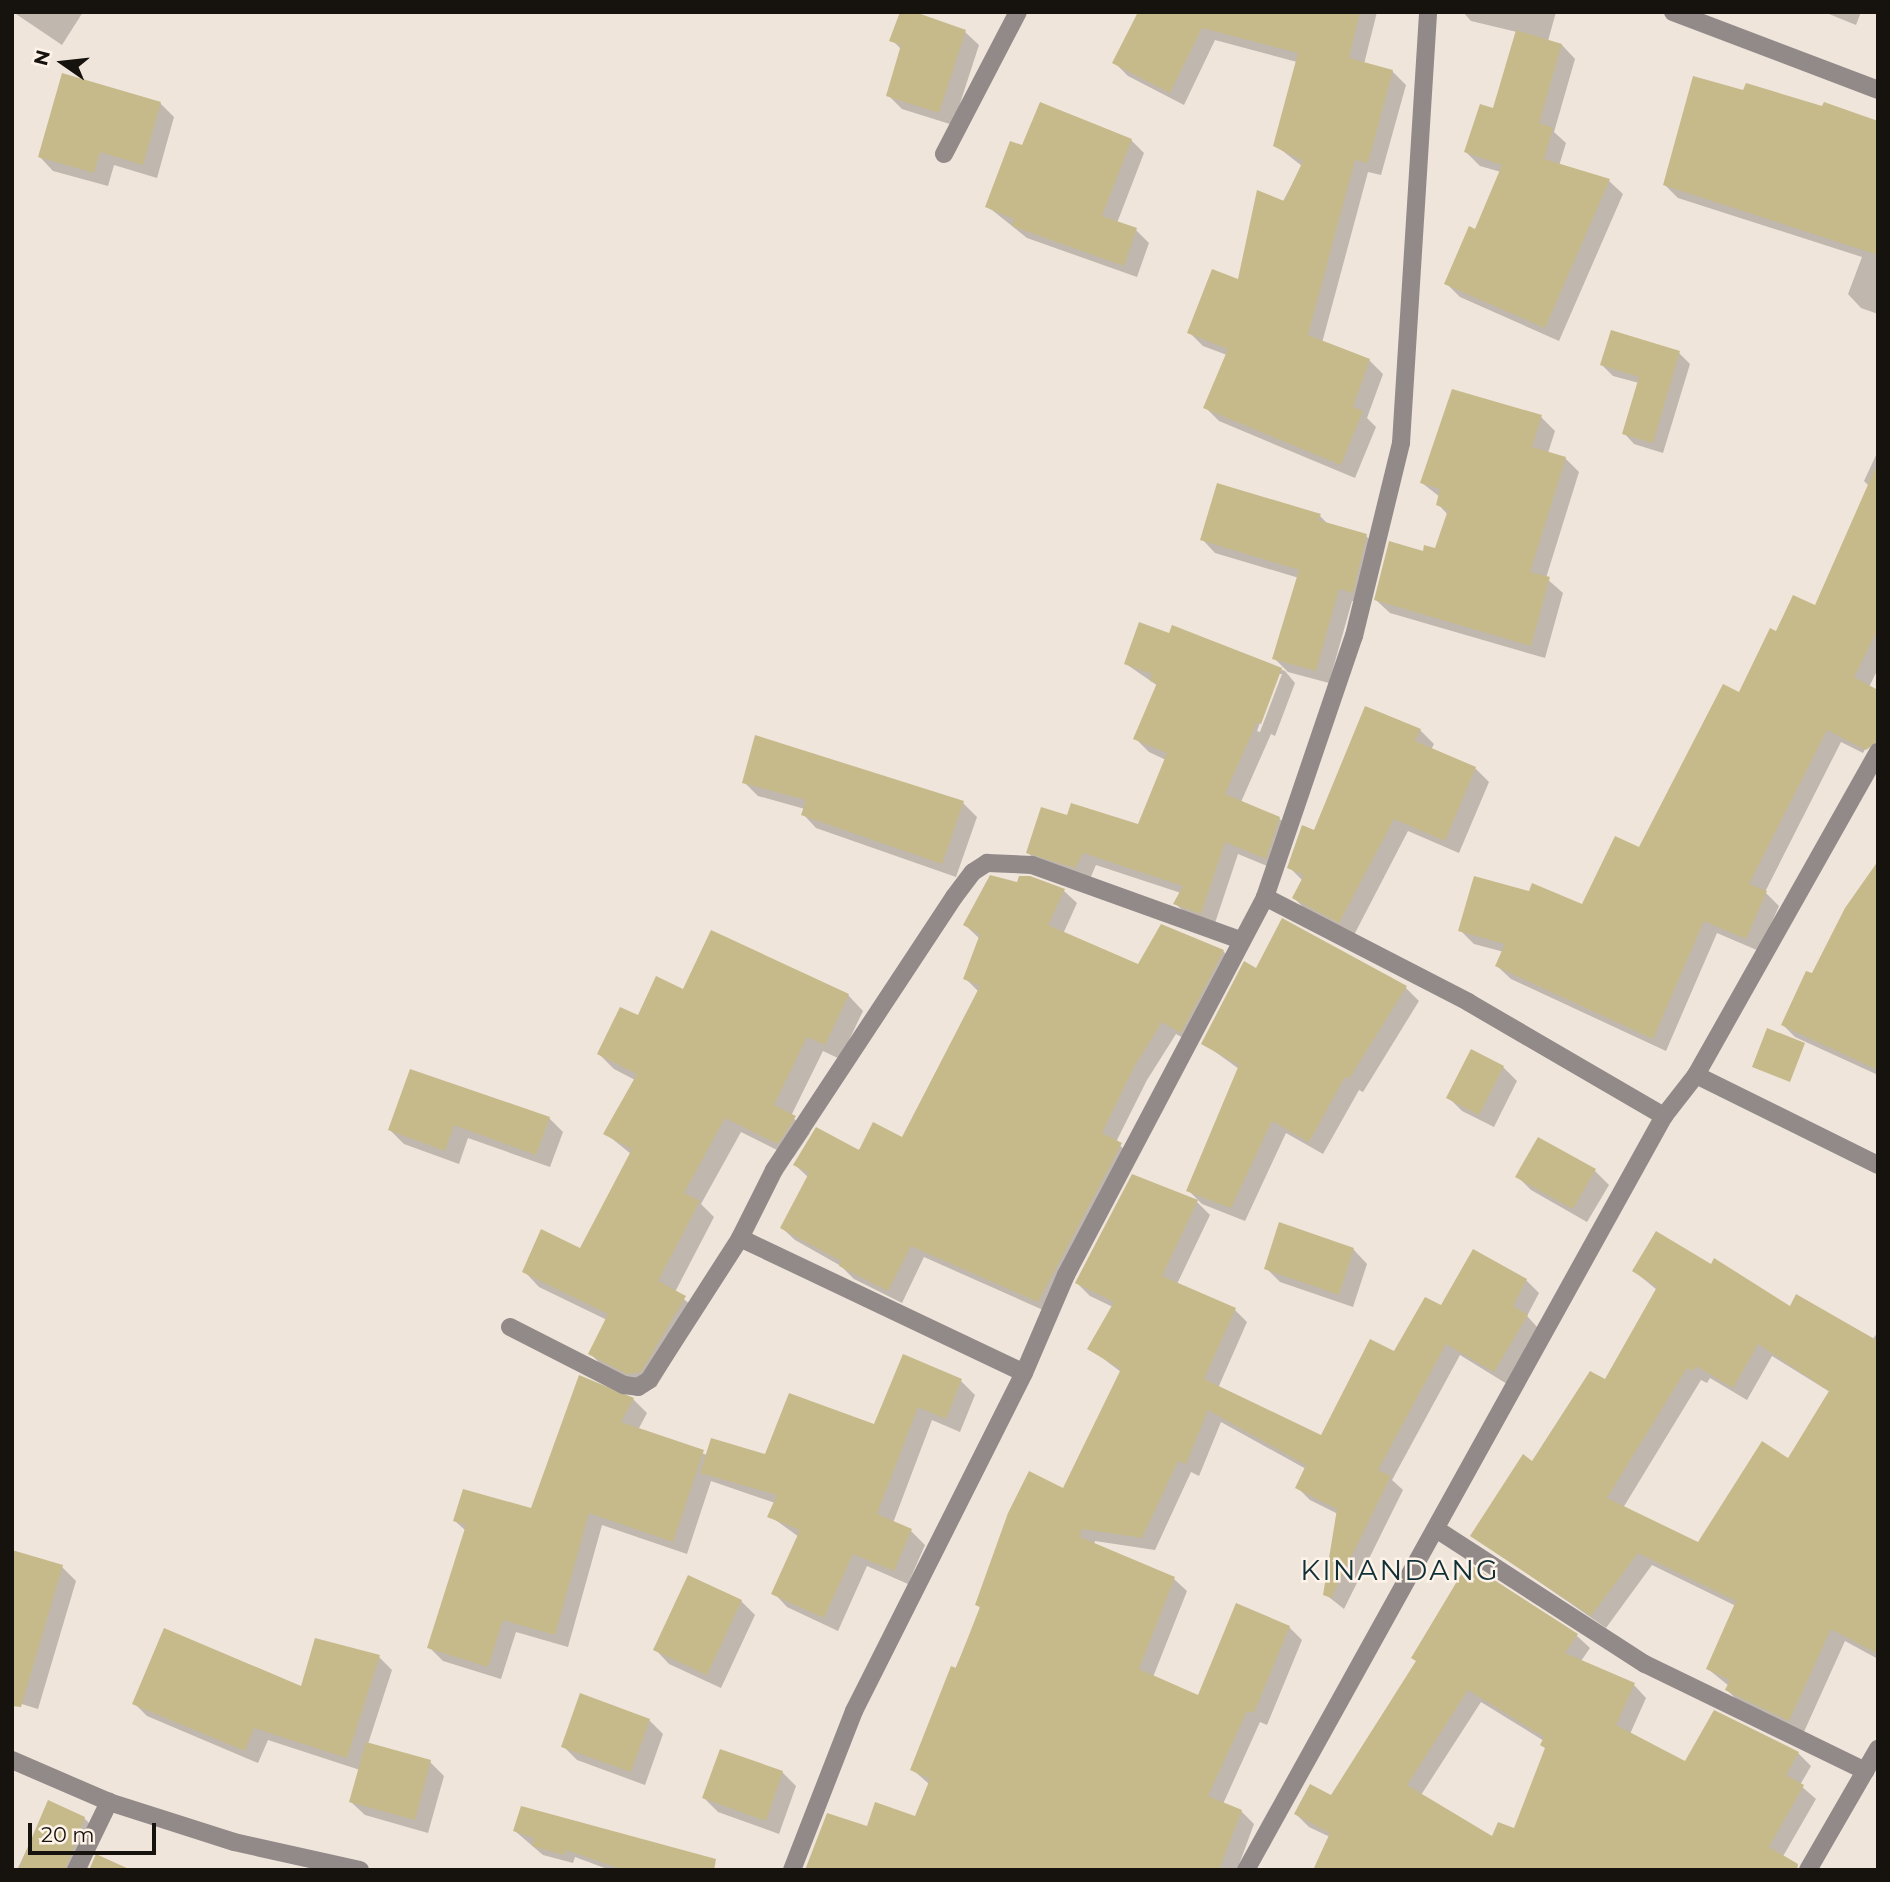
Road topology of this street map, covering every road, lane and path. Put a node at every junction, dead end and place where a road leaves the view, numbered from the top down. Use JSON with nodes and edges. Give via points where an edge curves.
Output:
{"nodes":[{"id":1,"x":1018,"y":12,"type":"edge"},
{"id":2,"x":1428,"y":12,"type":"edge"},
{"id":3,"x":1673,"y":12,"type":"edge"},
{"id":4,"x":1878,"y":90,"type":"edge"},
{"id":5,"x":944,"y":154,"type":"dead end"},
{"id":6,"x":1878,"y":752,"type":"edge"},
{"id":7,"x":1265,"y":897,"type":"junction"},
{"id":8,"x":1240,"y":940,"type":"junction"},
{"id":9,"x":1696,"y":1074,"type":"junction"},
{"id":10,"x":1664,"y":1116,"type":"junction"},
{"id":11,"x":1878,"y":1165,"type":"edge"},
{"id":12,"x":740,"y":1238,"type":"junction"},
{"id":13,"x":510,"y":1327,"type":"dead end"},
{"id":14,"x":1024,"y":1373,"type":"junction"},
{"id":15,"x":1437,"y":1530,"type":"junction"},
{"id":16,"x":1878,"y":1749,"type":"edge"},
{"id":17,"x":12,"y":1760,"type":"edge"},
{"id":18,"x":1865,"y":1771,"type":"junction"},
{"id":19,"x":109,"y":1802,"type":"junction"},
{"id":20,"x":76,"y":1870,"type":"edge"},
{"id":21,"x":360,"y":1870,"type":"edge"},
{"id":22,"x":792,"y":1870,"type":"edge"},
{"id":23,"x":1246,"y":1870,"type":"edge"},
{"id":24,"x":1808,"y":1870,"type":"edge"}],
"edges":[{"from":1,"to":5,"type":"street"},
{"from":2,"to":7,"type":"street","via":[[1401,443],[1354,636]]},
{"from":3,"to":4,"type":"street"},
{"from":6,"to":9,"type":"street"},
{"from":7,"to":8,"type":"street"},
{"from":7,"to":10,"type":"street","via":[[1468,1002]]},
{"from":8,"to":12,"type":"street","via":[[1032,865],[987,863],[973,872],[906,969],[774,1170]]},
{"from":8,"to":14,"type":"street","via":[[1170,1086],[1066,1275]]},
{"from":9,"to":10,"type":"street"},
{"from":9,"to":11,"type":"street"},
{"from":10,"to":15,"type":"street"},
{"from":12,"to":13,"type":"street","via":[[649,1380],[638,1387],[624,1385]]},
{"from":12,"to":14,"type":"street"},
{"from":14,"to":22,"type":"street","via":[[854,1711]]},
{"from":15,"to":18,"type":"street","via":[[1645,1664]]},
{"from":15,"to":23,"type":"street"},
{"from":16,"to":18,"type":"street"},
{"from":17,"to":19,"type":"street"},
{"from":18,"to":24,"type":"street"},
{"from":19,"to":20,"type":"street"},
{"from":19,"to":21,"type":"street","via":[[234,1842]]}]}
